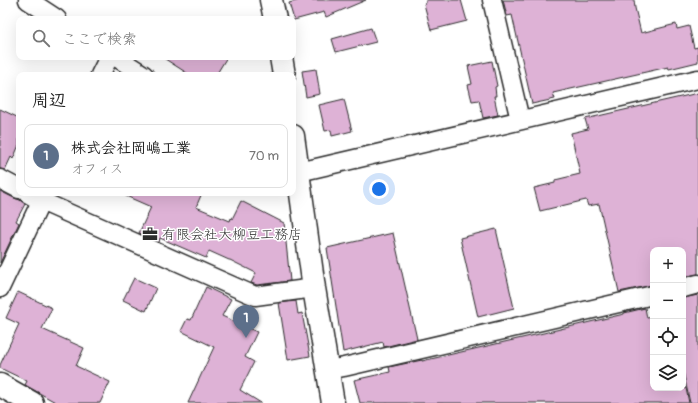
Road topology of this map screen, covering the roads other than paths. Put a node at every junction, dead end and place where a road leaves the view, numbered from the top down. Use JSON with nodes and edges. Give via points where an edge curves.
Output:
{"nodes":[{"id":1,"x":28,"y":0,"type":"edge"},
{"id":2,"x":271,"y":0,"type":"edge"},
{"id":3,"x":492,"y":0,"type":"edge"},
{"id":4,"x":52,"y":16,"type":"edge"},
{"id":5,"x":274,"y":16,"type":"edge"},
{"id":6,"x":108,"y":60,"type":"edge"},
{"id":7,"x":121,"y":60,"type":"edge"},
{"id":8,"x":282,"y":60,"type":"edge"},
{"id":9,"x":102,"y":72,"type":"edge"},
{"id":10,"x":139,"y":72,"type":"edge"},
{"id":11,"x":284,"y":72,"type":"edge"},
{"id":12,"x":698,"y":79,"type":"edge"},
{"id":13,"x":520,"y":120,"type":"junction"},
{"id":14,"x":296,"y":171,"type":"edge"},
{"id":15,"x":0,"y":179,"type":"edge"},
{"id":16,"x":16,"y":187,"type":"edge"},
{"id":17,"x":38,"y":196,"type":"edge"},
{"id":18,"x":698,"y":284,"type":"edge"},
{"id":19,"x":686,"y":287,"type":"edge"},
{"id":20,"x":0,"y":288,"type":"edge"},
{"id":21,"x":314,"y":288,"type":"junction"},
{"id":22,"x":650,"y":296,"type":"edge"},
{"id":23,"x":328,"y":370,"type":"junction"},
{"id":24,"x":0,"y":385,"type":"edge"},
{"id":25,"x":32,"y":403,"type":"edge"},
{"id":26,"x":333,"y":403,"type":"edge"}],
"edges":[{"from":1,"to":4,"type":"street"},
{"from":2,"to":5,"type":"street"},
{"from":3,"to":13,"type":"street"},
{"from":6,"to":9,"type":"street"},
{"from":7,"to":10,"type":"street"},
{"from":8,"to":11,"type":"street"},
{"from":12,"to":13,"type":"street"},
{"from":13,"to":14,"type":"street"},
{"from":14,"to":21,"type":"street"},
{"from":15,"to":16,"type":"street"},
{"from":17,"to":20,"type":"street"},
{"from":17,"to":21,"type":"street","via":[[255,296]]},
{"from":18,"to":19,"type":"street"},
{"from":21,"to":23,"type":"street"},
{"from":22,"to":23,"type":"street"},
{"from":23,"to":26,"type":"street"},
{"from":24,"to":25,"type":"street"}]}
